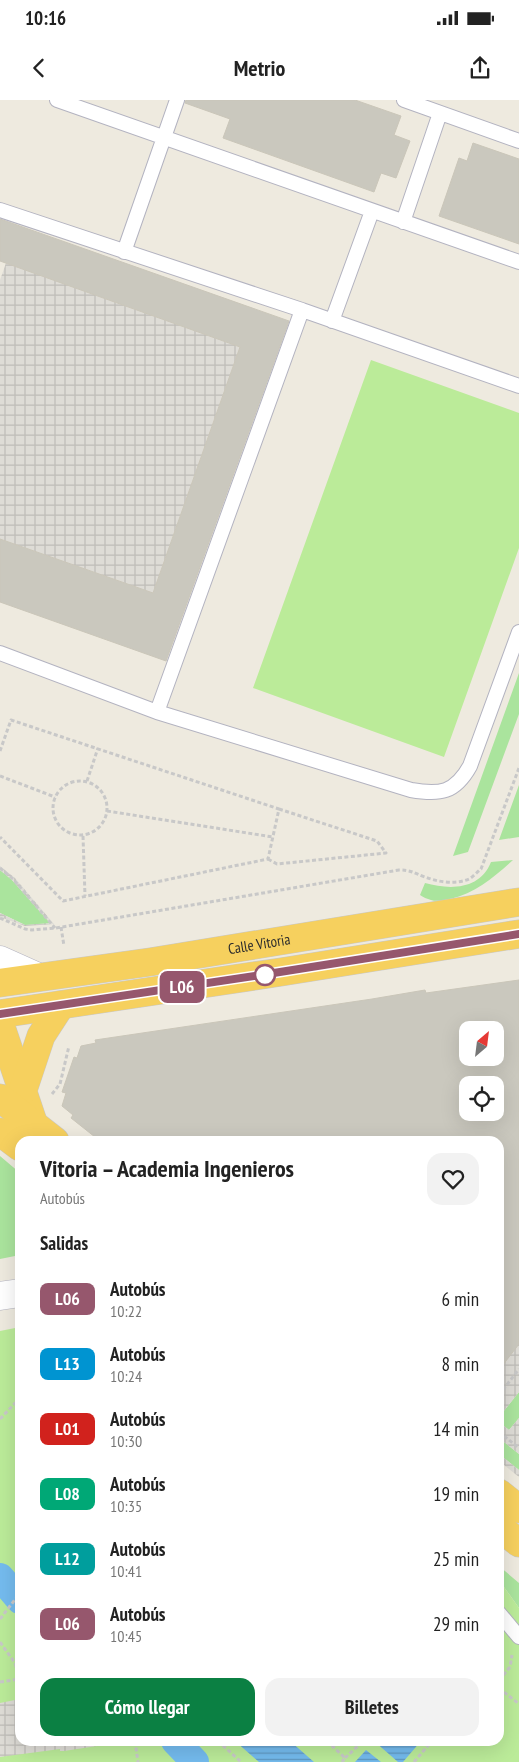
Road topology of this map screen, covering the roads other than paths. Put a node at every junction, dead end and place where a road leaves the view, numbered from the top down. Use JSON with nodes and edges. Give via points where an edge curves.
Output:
{"nodes":[{"id":1,"x":57,"y":100,"type":"edge"},
{"id":2,"x":177,"y":100,"type":"edge"},
{"id":3,"x":404,"y":100,"type":"edge"},
{"id":4,"x":440,"y":113,"type":"junction"},
{"id":5,"x":164,"y":138,"type":"junction"},
{"id":6,"x":519,"y":141,"type":"edge"},
{"id":7,"x":0,"y":210,"type":"edge"},
{"id":8,"x":372,"y":211,"type":"junction"},
{"id":9,"x":403,"y":222,"type":"junction"},
{"id":10,"x":124,"y":252,"type":"junction"},
{"id":11,"x":519,"y":262,"type":"edge"},
{"id":12,"x":302,"y":310,"type":"junction"},
{"id":13,"x":332,"y":321,"type":"junction"},
{"id":14,"x":519,"y":386,"type":"edge"},
{"id":15,"x":519,"y":632,"type":"edge"},
{"id":16,"x":0,"y":653,"type":"edge"},
{"id":17,"x":157,"y":712,"type":"junction"},
{"id":18,"x":519,"y":902,"type":"edge"},
{"id":19,"x":519,"y":934,"type":"edge"},
{"id":20,"x":0,"y":960,"type":"edge"},
{"id":21,"x":38,"y":977,"type":"junction"},
{"id":22,"x":0,"y":983,"type":"edge"},
{"id":23,"x":61,"y":1005,"type":"junction"},
{"id":24,"x":0,"y":1014,"type":"edge"},
{"id":25,"x":0,"y":1024,"type":"edge"},
{"id":26,"x":12,"y":1094,"type":"edge"},
{"id":27,"x":0,"y":1132,"type":"edge"},
{"id":28,"x":24,"y":1136,"type":"edge"},
{"id":29,"x":35,"y":1136,"type":"edge"},
{"id":30,"x":15,"y":1293,"type":"edge"},
{"id":31,"x":0,"y":1296,"type":"edge"},
{"id":32,"x":504,"y":1497,"type":"edge"},
{"id":33,"x":519,"y":1510,"type":"edge"},
{"id":34,"x":504,"y":1531,"type":"edge"},
{"id":35,"x":519,"y":1543,"type":"edge"},
{"id":36,"x":504,"y":1622,"type":"edge"},
{"id":37,"x":516,"y":1643,"type":"edge"}],
"edges":[{"from":1,"to":5,"type":"lane"},
{"from":2,"to":5,"type":"lane"},
{"from":3,"to":4,"type":"lane"},
{"from":4,"to":6,"type":"lane"},
{"from":4,"to":9,"type":"lane"},
{"from":5,"to":8,"type":"lane"},
{"from":5,"to":10,"type":"lane"},
{"from":7,"to":10,"type":"lane"},
{"from":8,"to":9,"type":"lane"},
{"from":8,"to":13,"type":"lane"},
{"from":9,"to":11,"type":"lane"},
{"from":10,"to":12,"type":"lane"},
{"from":12,"to":13,"type":"lane"},
{"from":12,"to":17,"type":"lane"},
{"from":13,"to":14,"type":"lane"},
{"from":15,"to":17,"type":"lane","via":[[470,766],[463,778],[450,789],[432,794]]},
{"from":16,"to":17,"type":"lane"},
{"from":18,"to":21,"type":"highway","name":"Calle Vitoria"},
{"from":19,"to":23,"type":"highway","name":"Calle Vitoria"},
{"from":20,"to":21,"type":"street"},
{"from":21,"to":22,"type":"highway","name":"Calle Vitoria"},
{"from":23,"to":24,"type":"highway","name":"Calle Vitoria"},
{"from":23,"to":26,"type":"highway","via":[[41,1036]]},
{"from":25,"to":26,"type":"highway"},
{"from":26,"to":29,"type":"highway"},
{"from":27,"to":28,"type":"highway"},
{"from":30,"to":31,"type":"street"},
{"from":32,"to":33,"type":"highway"},
{"from":34,"to":35,"type":"highway"},
{"from":36,"to":37,"type":"lane"}]}
